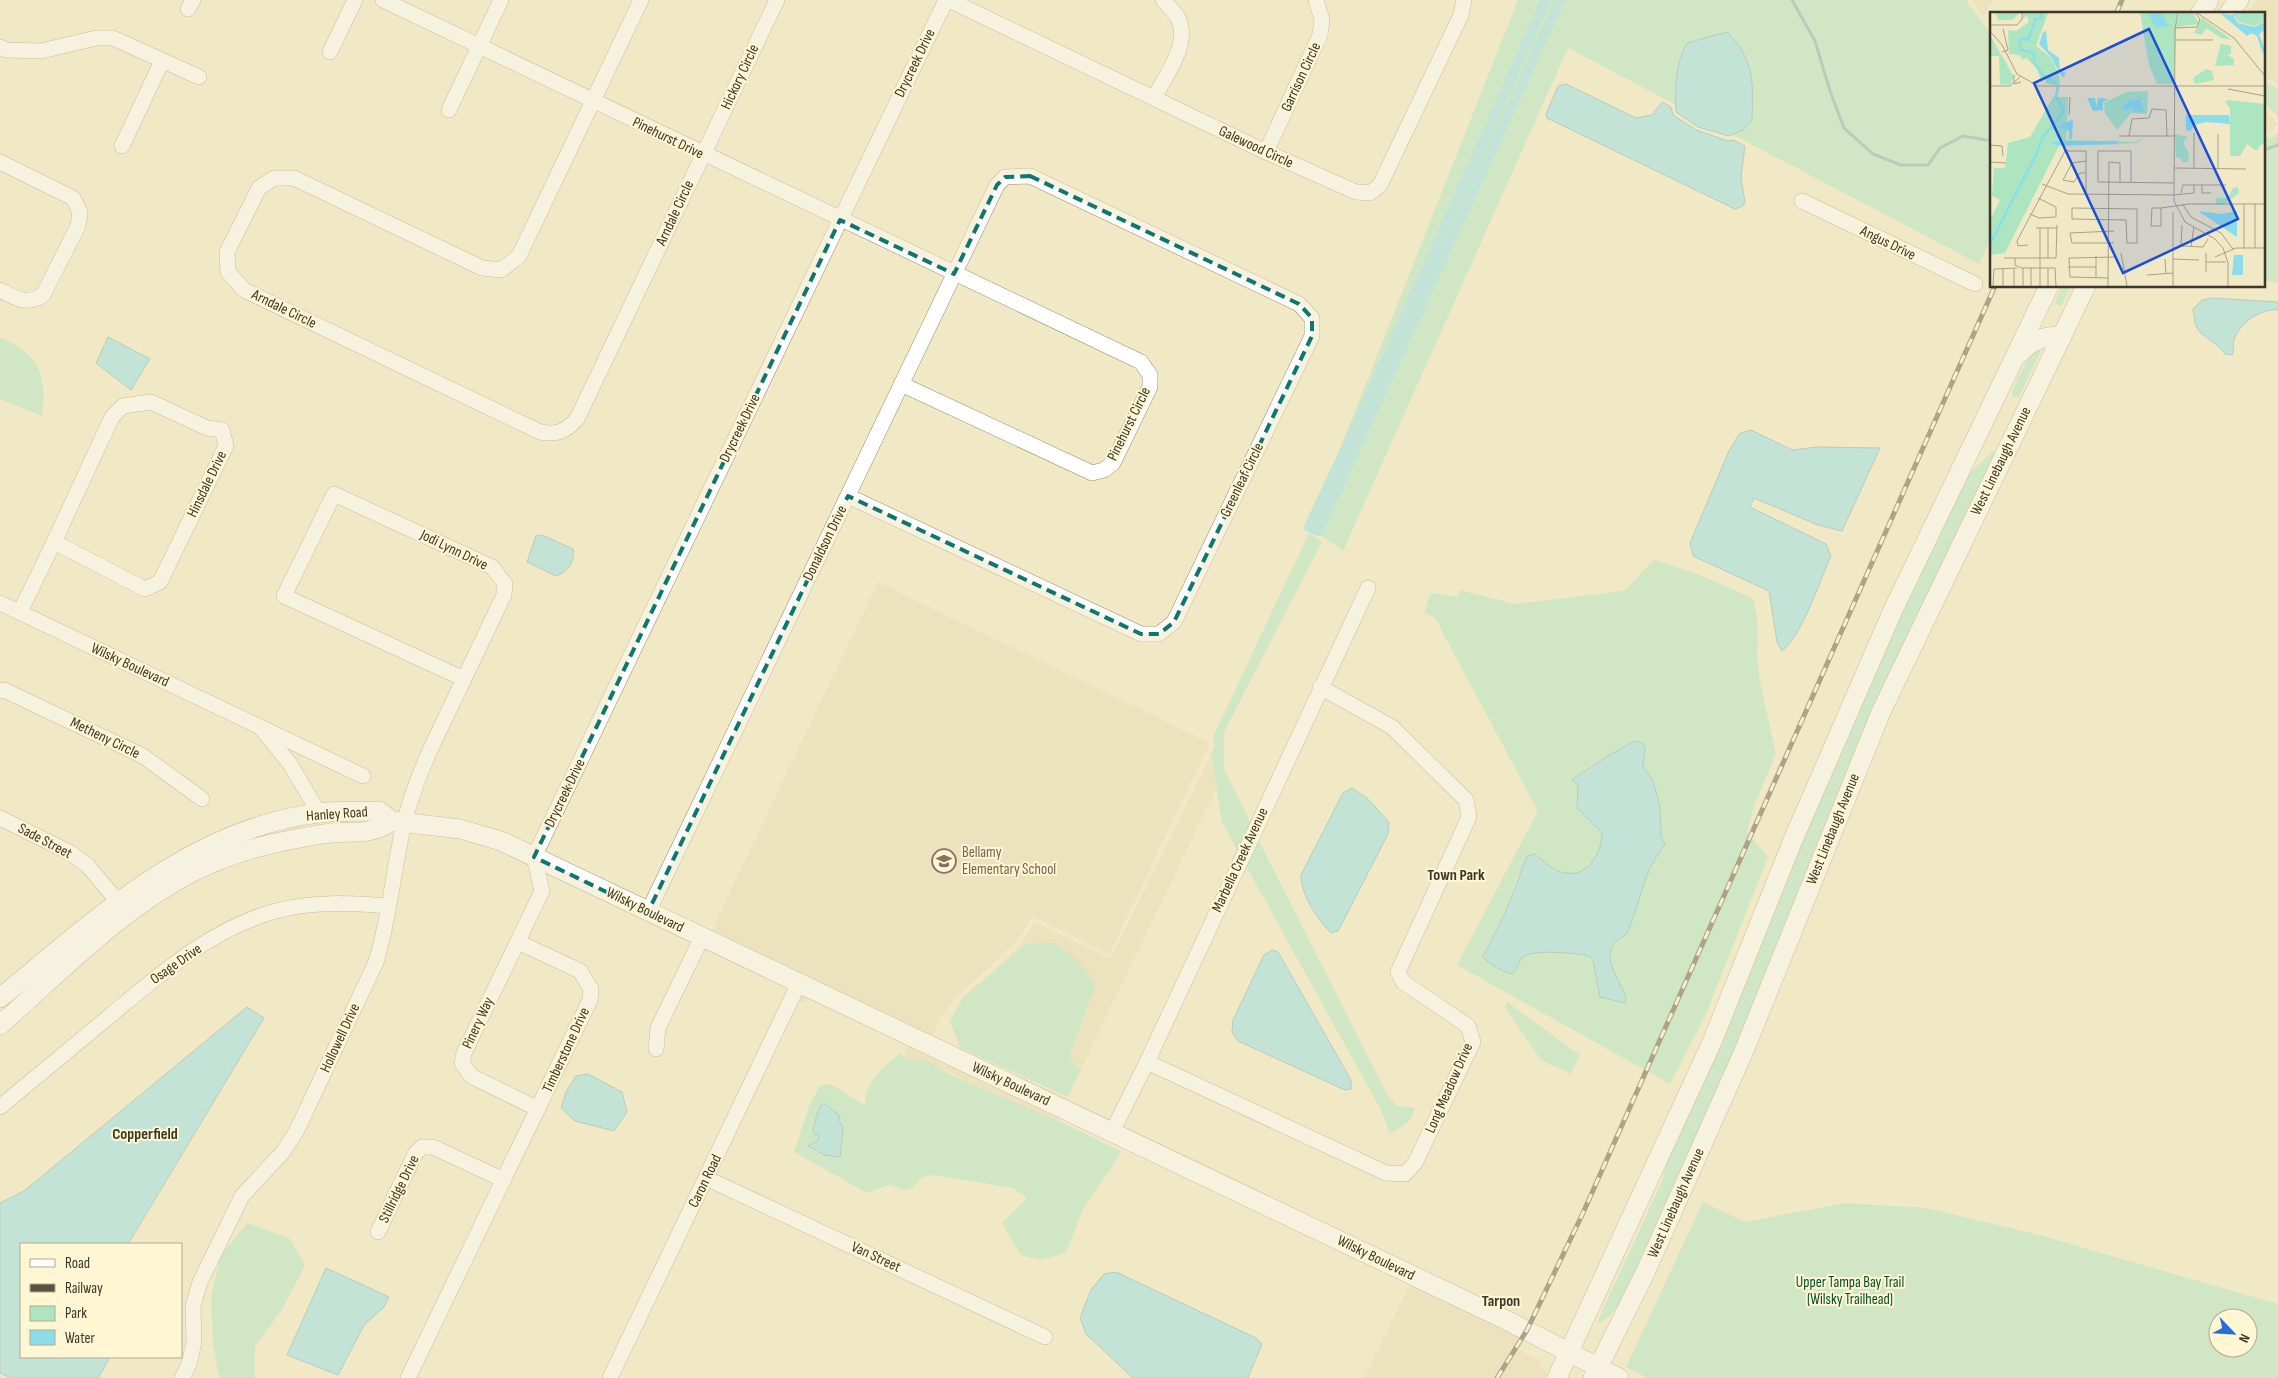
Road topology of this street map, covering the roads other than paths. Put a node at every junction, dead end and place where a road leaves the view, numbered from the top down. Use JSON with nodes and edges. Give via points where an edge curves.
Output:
{"nodes":[{"id":1,"x":355,"y":0,"type":"edge"},
{"id":2,"x":383,"y":0,"type":"edge"},
{"id":3,"x":501,"y":0,"type":"edge"},
{"id":4,"x":641,"y":0,"type":"edge"},
{"id":5,"x":777,"y":0,"type":"edge"},
{"id":6,"x":947,"y":0,"type":"edge"},
{"id":7,"x":1163,"y":0,"type":"edge"},
{"id":8,"x":1316,"y":0,"type":"edge"},
{"id":9,"x":1464,"y":0,"type":"edge"},
{"id":10,"x":2197,"y":0,"type":"edge"},
{"id":11,"x":2210,"y":0,"type":"edge"},
{"id":12,"x":2239,"y":0,"type":"edge"},
{"id":13,"x":2188,"y":12,"type":"edge"},
{"id":14,"x":2201,"y":12,"type":"edge"},
{"id":15,"x":2230,"y":12,"type":"edge"},
{"id":16,"x":478,"y":46,"type":"junction"},
{"id":17,"x":0,"y":47,"type":"edge"},
{"id":18,"x":330,"y":52,"type":"dead end"},
{"id":19,"x":162,"y":61,"type":"junction"},
{"id":20,"x":200,"y":77,"type":"dead end"},
{"id":21,"x":1154,"y":98,"type":"junction"},
{"id":22,"x":592,"y":101,"type":"junction"},
{"id":23,"x":449,"y":110,"type":"dead end"},
{"id":24,"x":122,"y":146,"type":"dead end"},
{"id":25,"x":1266,"y":152,"type":"junction"},
{"id":26,"x":703,"y":154,"type":"junction"},
{"id":27,"x":0,"y":162,"type":"edge"},
{"id":28,"x":1005,"y":177,"type":"joint"},
{"id":29,"x":1802,"y":201,"type":"dead end"},
{"id":30,"x":840,"y":220,"type":"junction"},
{"id":31,"x":954,"y":274,"type":"junction"},
{"id":32,"x":1975,"y":284,"type":"dead end"},
{"id":33,"x":2048,"y":288,"type":"edge"},
{"id":34,"x":2085,"y":288,"type":"edge"},
{"id":35,"x":0,"y":290,"type":"edge"},
{"id":36,"x":2062,"y":337,"type":"junction"},
{"id":37,"x":2015,"y":360,"type":"junction"},
{"id":38,"x":901,"y":384,"type":"junction"},
{"id":39,"x":1987,"y":418,"type":"junction"},
{"id":40,"x":2016,"y":431,"type":"junction"},
{"id":41,"x":848,"y":496,"type":"junction"},
{"id":42,"x":54,"y":542,"type":"junction"},
{"id":43,"x":1368,"y":588,"type":"dead end"},
{"id":44,"x":0,"y":603,"type":"edge"},
{"id":45,"x":20,"y":612,"type":"junction"},
{"id":46,"x":464,"y":679,"type":"junction"},
{"id":47,"x":1320,"y":687,"type":"junction"},
{"id":48,"x":0,"y":691,"type":"edge"},
{"id":49,"x":260,"y":726,"type":"junction"},
{"id":50,"x":363,"y":776,"type":"dead end"},
{"id":51,"x":202,"y":799,"type":"dead end"},
{"id":52,"x":319,"y":813,"type":"junction"},
{"id":53,"x":0,"y":818,"type":"edge"},
{"id":54,"x":398,"y":822,"type":"junction"},
{"id":55,"x":534,"y":856,"type":"junction"},
{"id":56,"x":388,"y":906,"type":"junction"},
{"id":57,"x":122,"y":907,"type":"junction"},
{"id":58,"x":648,"y":912,"type":"junction"},
{"id":59,"x":702,"y":937,"type":"junction"},
{"id":60,"x":518,"y":942,"type":"junction"},
{"id":61,"x":799,"y":983,"type":"junction"},
{"id":62,"x":0,"y":998,"type":"edge"},
{"id":63,"x":0,"y":1025,"type":"edge"},
{"id":64,"x":656,"y":1049,"type":"dead end"},
{"id":65,"x":1147,"y":1062,"type":"junction"},
{"id":66,"x":0,"y":1107,"type":"edge"},
{"id":67,"x":538,"y":1109,"type":"junction"},
{"id":68,"x":1112,"y":1132,"type":"junction"},
{"id":69,"x":706,"y":1178,"type":"junction"},
{"id":70,"x":504,"y":1180,"type":"junction"},
{"id":71,"x":378,"y":1232,"type":"dead end"},
{"id":72,"x":1045,"y":1337,"type":"dead end"},
{"id":73,"x":1569,"y":1352,"type":"junction"},
{"id":74,"x":1595,"y":1373,"type":"edge"},
{"id":75,"x":182,"y":1378,"type":"edge"},
{"id":76,"x":408,"y":1378,"type":"edge"},
{"id":77,"x":610,"y":1378,"type":"edge"},
{"id":78,"x":1556,"y":1378,"type":"edge"},
{"id":79,"x":1619,"y":1378,"type":"edge"}],
"edges":[{"from":1,"to":18,"type":"street"},
{"from":2,"to":16,"type":"street","name":"Pinehurst Drive"},
{"from":3,"to":16,"type":"street"},
{"from":4,"to":22,"type":"street"},
{"from":5,"to":26,"type":"street","name":"Hickory Circle"},
{"from":6,"to":21,"type":"street","name":"Galewood Circle"},
{"from":6,"to":30,"type":"street","name":"Drycreek Drive"},
{"from":7,"to":21,"type":"street","via":[[1178,18],[1182,34],[1179,48]]},
{"from":8,"to":25,"type":"street","name":"Garrison Circle","via":[[1322,20],[1320,35]]},
{"from":9,"to":25,"type":"street","name":"Galewood Circle","via":[[1462,16],[1385,176],[1370,193],[1356,192]]},
{"from":10,"to":13,"type":"main road"},
{"from":11,"to":14,"type":"main road"},
{"from":12,"to":15,"type":"main road"},
{"from":16,"to":22,"type":"street","name":"Pinehurst Drive"},
{"from":16,"to":23,"type":"street"},
{"from":17,"to":19,"type":"street","via":[[41,51],[96,38],[113,38]]},
{"from":19,"to":20,"type":"street"},
{"from":19,"to":24,"type":"street"},
{"from":21,"to":25,"type":"street","name":"Galewood Circle"},
{"from":22,"to":26,"type":"street","name":"Pinehurst Drive"},
{"from":22,"to":26,"type":"street","name":"Arndale Circle","via":[[519,256],[501,270],[482,268],[294,178],[274,178],[259,188],[227,252],[228,272],[244,290],[540,432],[555,434],[567,430],[577,419]]},
{"from":26,"to":30,"type":"street","name":"Pinehurst Drive"},
{"from":27,"to":35,"type":"street","via":[[72,198],[80,212],[78,226],[43,296],[32,302]]},
{"from":28,"to":31,"type":"street","name":"Donaldson Drive","via":[[997,185]]},
{"from":28,"to":41,"type":"street","name":"Greenleaf Circle","via":[[1030,176],[1299,304],[1312,318],[1312,336],[1174,622],[1159,634],[1141,634]]},
{"from":29,"to":32,"type":"street","name":"Angus Drive"},
{"from":30,"to":31,"type":"street","name":"Pinehurst Drive"},
{"from":30,"to":55,"type":"street","name":"Drycreek Drive"},
{"from":31,"to":38,"type":"street","name":"Donaldson Drive"},
{"from":31,"to":38,"type":"street","name":"Pinehurst Circle","via":[[1142,362],[1150,375],[1150,387],[1113,462],[1104,470],[1092,473]]},
{"from":33,"to":37,"type":"main road","name":"West Linebaugh Avenue"},
{"from":34,"to":36,"type":"main road","name":"West Linebaugh Avenue"},
{"from":36,"to":37,"type":"main road","via":[[2038,339]]},
{"from":36,"to":40,"type":"main road","name":"West Linebaugh Avenue"},
{"from":37,"to":39,"type":"main road","name":"West Linebaugh Avenue"},
{"from":38,"to":41,"type":"street","name":"Donaldson Drive"},
{"from":39,"to":40,"type":"main road"},
{"from":39,"to":73,"type":"main road","name":"West Linebaugh Avenue","via":[[1894,610],[1793,840],[1712,1042]]},
{"from":40,"to":74,"type":"main road","name":"West Linebaugh Avenue","via":[[1881,712],[1744,1051],[1645,1273]]},
{"from":41,"to":58,"type":"street","name":"Donaldson Drive"},
{"from":42,"to":42,"type":"street","name":"Hinsdale Drive","via":[[112,417],[124,406],[151,402],[207,428],[222,430],[226,446],[160,582],[145,589]]},
{"from":42,"to":45,"type":"street","name":"Hinsdale Drive"},
{"from":43,"to":47,"type":"street","name":"Marbella Creek Avenue"},
{"from":44,"to":45,"type":"street","name":"Wilsky Boulevard"},
{"from":45,"to":49,"type":"street","name":"Wilsky Boulevard"},
{"from":46,"to":46,"type":"street","name":"Jodi Lynn Drive","via":[[504,595],[505,584],[492,567],[334,494],[284,596]]},
{"from":46,"to":54,"type":"street","name":"Hollowell Drive"},
{"from":47,"to":65,"type":"street","name":"Marbella Creek Avenue"},
{"from":47,"to":65,"type":"street","name":"Long Meadow Drive","via":[[1392,727],[1466,800],[1469,816],[1398,972],[1402,982],[1468,1026],[1473,1042],[1415,1163],[1405,1174],[1386,1173]]},
{"from":48,"to":51,"type":"street","name":"Metheny Circle","via":[[4,690],[142,756]]},
{"from":49,"to":50,"type":"street","name":"Wilsky Boulevard"},
{"from":49,"to":52,"type":"street","name":"Wilsky Boulevard","via":[[290,764]]},
{"from":52,"to":54,"type":"main road","name":"Hanley Road","via":[[379,811]]},
{"from":52,"to":57,"type":"main road","name":"Hanley Road","via":[[259,826],[210,844]]},
{"from":53,"to":57,"type":"street","name":"Sade Street","via":[[71,853],[88,866]]},
{"from":54,"to":55,"type":"main road","name":"Wilsky Boulevard","via":[[472,831]]},
{"from":54,"to":56,"type":"street","name":"Hollowell Drive"},
{"from":54,"to":57,"type":"main road","name":"Hanley Road","via":[[378,831],[326,833],[268,844],[216,861]]},
{"from":55,"to":58,"type":"main road","name":"Wilsky Boulevard"},
{"from":55,"to":60,"type":"street","name":"Pinery Way","via":[[542,891]]},
{"from":56,"to":66,"type":"street","name":"Osage Drive","via":[[349,902],[312,904],[276,911],[238,924],[175,962]]},
{"from":56,"to":75,"type":"street","name":"Hollowell Drive","via":[[376,962],[296,1132],[283,1152],[242,1196],[200,1282],[193,1306],[194,1342]]},
{"from":57,"to":62,"type":"main road","name":"Hanley Road"},
{"from":57,"to":63,"type":"main road","name":"Hanley Road"},
{"from":58,"to":59,"type":"main road","name":"Wilsky Boulevard"},
{"from":59,"to":61,"type":"main road","name":"Wilsky Boulevard"},
{"from":59,"to":64,"type":"street","via":[[658,1028]]},
{"from":60,"to":67,"type":"street","name":"Timberstone Drive","via":[[580,972],[591,989],[590,1000]]},
{"from":60,"to":67,"type":"street","name":"Pinery Way","via":[[462,1063],[470,1076]]},
{"from":61,"to":68,"type":"main road","name":"Wilsky Boulevard"},
{"from":61,"to":69,"type":"street","name":"Caron Road"},
{"from":65,"to":68,"type":"street","name":"Marbella Creek Avenue"},
{"from":67,"to":70,"type":"street"},
{"from":68,"to":73,"type":"main road","name":"Wilsky Boulevard"},
{"from":69,"to":72,"type":"street","name":"Van Street"},
{"from":69,"to":77,"type":"street","name":"Caron Road"},
{"from":70,"to":71,"type":"street","name":"Stillridge Drive","via":[[433,1147],[422,1147],[415,1154]]},
{"from":70,"to":76,"type":"street"},
{"from":73,"to":74,"type":"main road","name":"Wilsky Boulevard"},
{"from":73,"to":78,"type":"main road","name":"West Linebaugh Avenue"},
{"from":74,"to":79,"type":"main road","name":"Wilsky Boulevard"}]}
